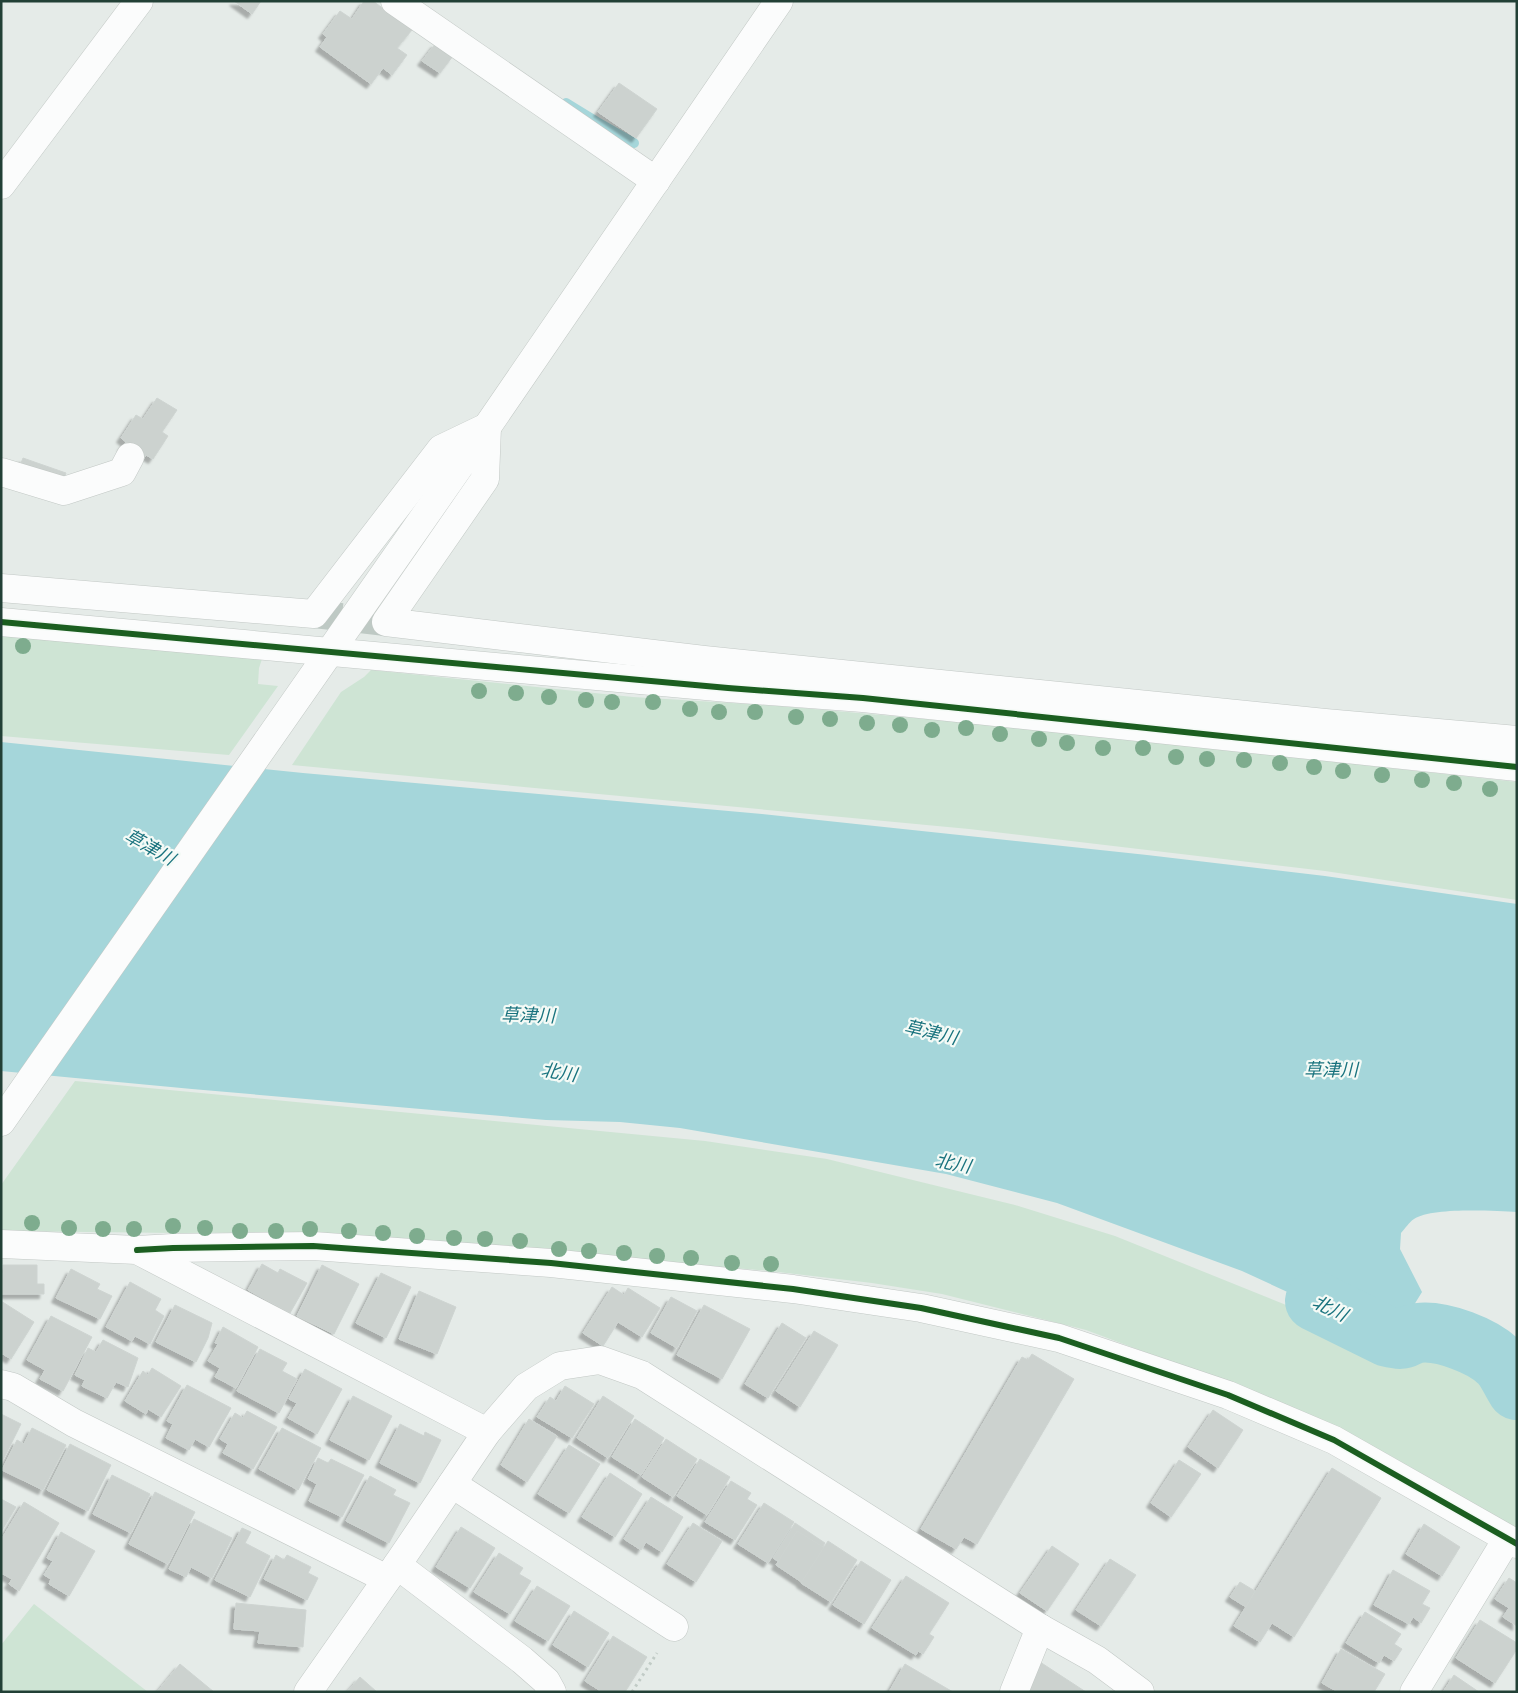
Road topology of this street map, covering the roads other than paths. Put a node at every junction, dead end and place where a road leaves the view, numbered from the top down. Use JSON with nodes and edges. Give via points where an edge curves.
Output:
{"nodes":[{"id":1,"x":139,"y":1,"type":"edge"},
{"id":2,"x":395,"y":1,"type":"edge"},
{"id":3,"x":778,"y":1,"type":"edge"},
{"id":4,"x":656,"y":181,"type":"junction"},
{"id":5,"x":1,"y":185,"type":"edge"},
{"id":6,"x":488,"y":427,"type":"junction"},
{"id":7,"x":130,"y":457,"type":"dead end"},
{"id":8,"x":1,"y":472,"type":"edge"},
{"id":9,"x":1,"y":588,"type":"edge"},
{"id":10,"x":1,"y":604,"type":"edge"},
{"id":11,"x":1,"y":622,"type":"edge"},
{"id":12,"x":336,"y":644,"type":"junction"},
{"id":13,"x":704,"y":660,"type":"junction"},
{"id":14,"x":1517,"y":740,"type":"edge"},
{"id":15,"x":1517,"y":767,"type":"edge"},
{"id":16,"x":1,"y":1122,"type":"edge"},
{"id":17,"x":1,"y":1244,"type":"edge"},
{"id":18,"x":138,"y":1250,"type":"junction"},
{"id":19,"x":1,"y":1384,"type":"edge"},
{"id":20,"x":486,"y":1432,"type":"junction"},
{"id":21,"x":452,"y":1484,"type":"junction"},
{"id":22,"x":1512,"y":1541,"type":"edge"},
{"id":23,"x":392,"y":1572,"type":"junction"},
{"id":24,"x":674,"y":1627,"type":"road end"},
{"id":25,"x":1040,"y":1628,"type":"junction"},
{"id":26,"x":308,"y":1692,"type":"edge"},
{"id":27,"x":552,"y":1692,"type":"edge"},
{"id":28,"x":1014,"y":1692,"type":"edge"},
{"id":29,"x":1140,"y":1692,"type":"edge"},
{"id":30,"x":1414,"y":1692,"type":"edge"}],
"edges":[{"from":1,"to":5,"type":"street"},
{"from":2,"to":4,"type":"street"},
{"from":3,"to":4,"type":"street"},
{"from":4,"to":6,"type":"street"},
{"from":6,"to":9,"type":"street","via":[[441,449],[314,614]]},
{"from":6,"to":12,"type":"street"},
{"from":6,"to":13,"type":"street","via":[[485,479],[386,622]]},
{"from":7,"to":8,"type":"street","via":[[122,472],[64,491]]},
{"from":10,"to":12,"type":"street"},
{"from":11,"to":12,"type":"street"},
{"from":12,"to":13,"type":"street","via":[[632,664]]},
{"from":12,"to":15,"type":"street","via":[[728,688],[863,698]]},
{"from":12,"to":16,"type":"street"},
{"from":13,"to":14,"type":"street"},
{"from":17,"to":18,"type":"street"},
{"from":18,"to":20,"type":"street"},
{"from":18,"to":22,"type":"street","via":[[313,1246],[541,1262],[793,1289],[921,1308],[1059,1338],[1228,1395],[1334,1440]]},
{"from":19,"to":23,"type":"street","via":[[12,1387],[74,1423]]},
{"from":20,"to":21,"type":"street"},
{"from":20,"to":25,"type":"street","via":[[526,1387],[560,1366],[600,1360],[642,1375]]},
{"from":21,"to":23,"type":"street"},
{"from":21,"to":24,"type":"street"},
{"from":22,"to":30,"type":"street"},
{"from":23,"to":26,"type":"street"},
{"from":23,"to":27,"type":"street","via":[[522,1660],[546,1681]]},
{"from":25,"to":28,"type":"street"},
{"from":25,"to":29,"type":"street","via":[[1097,1660]]}]}
